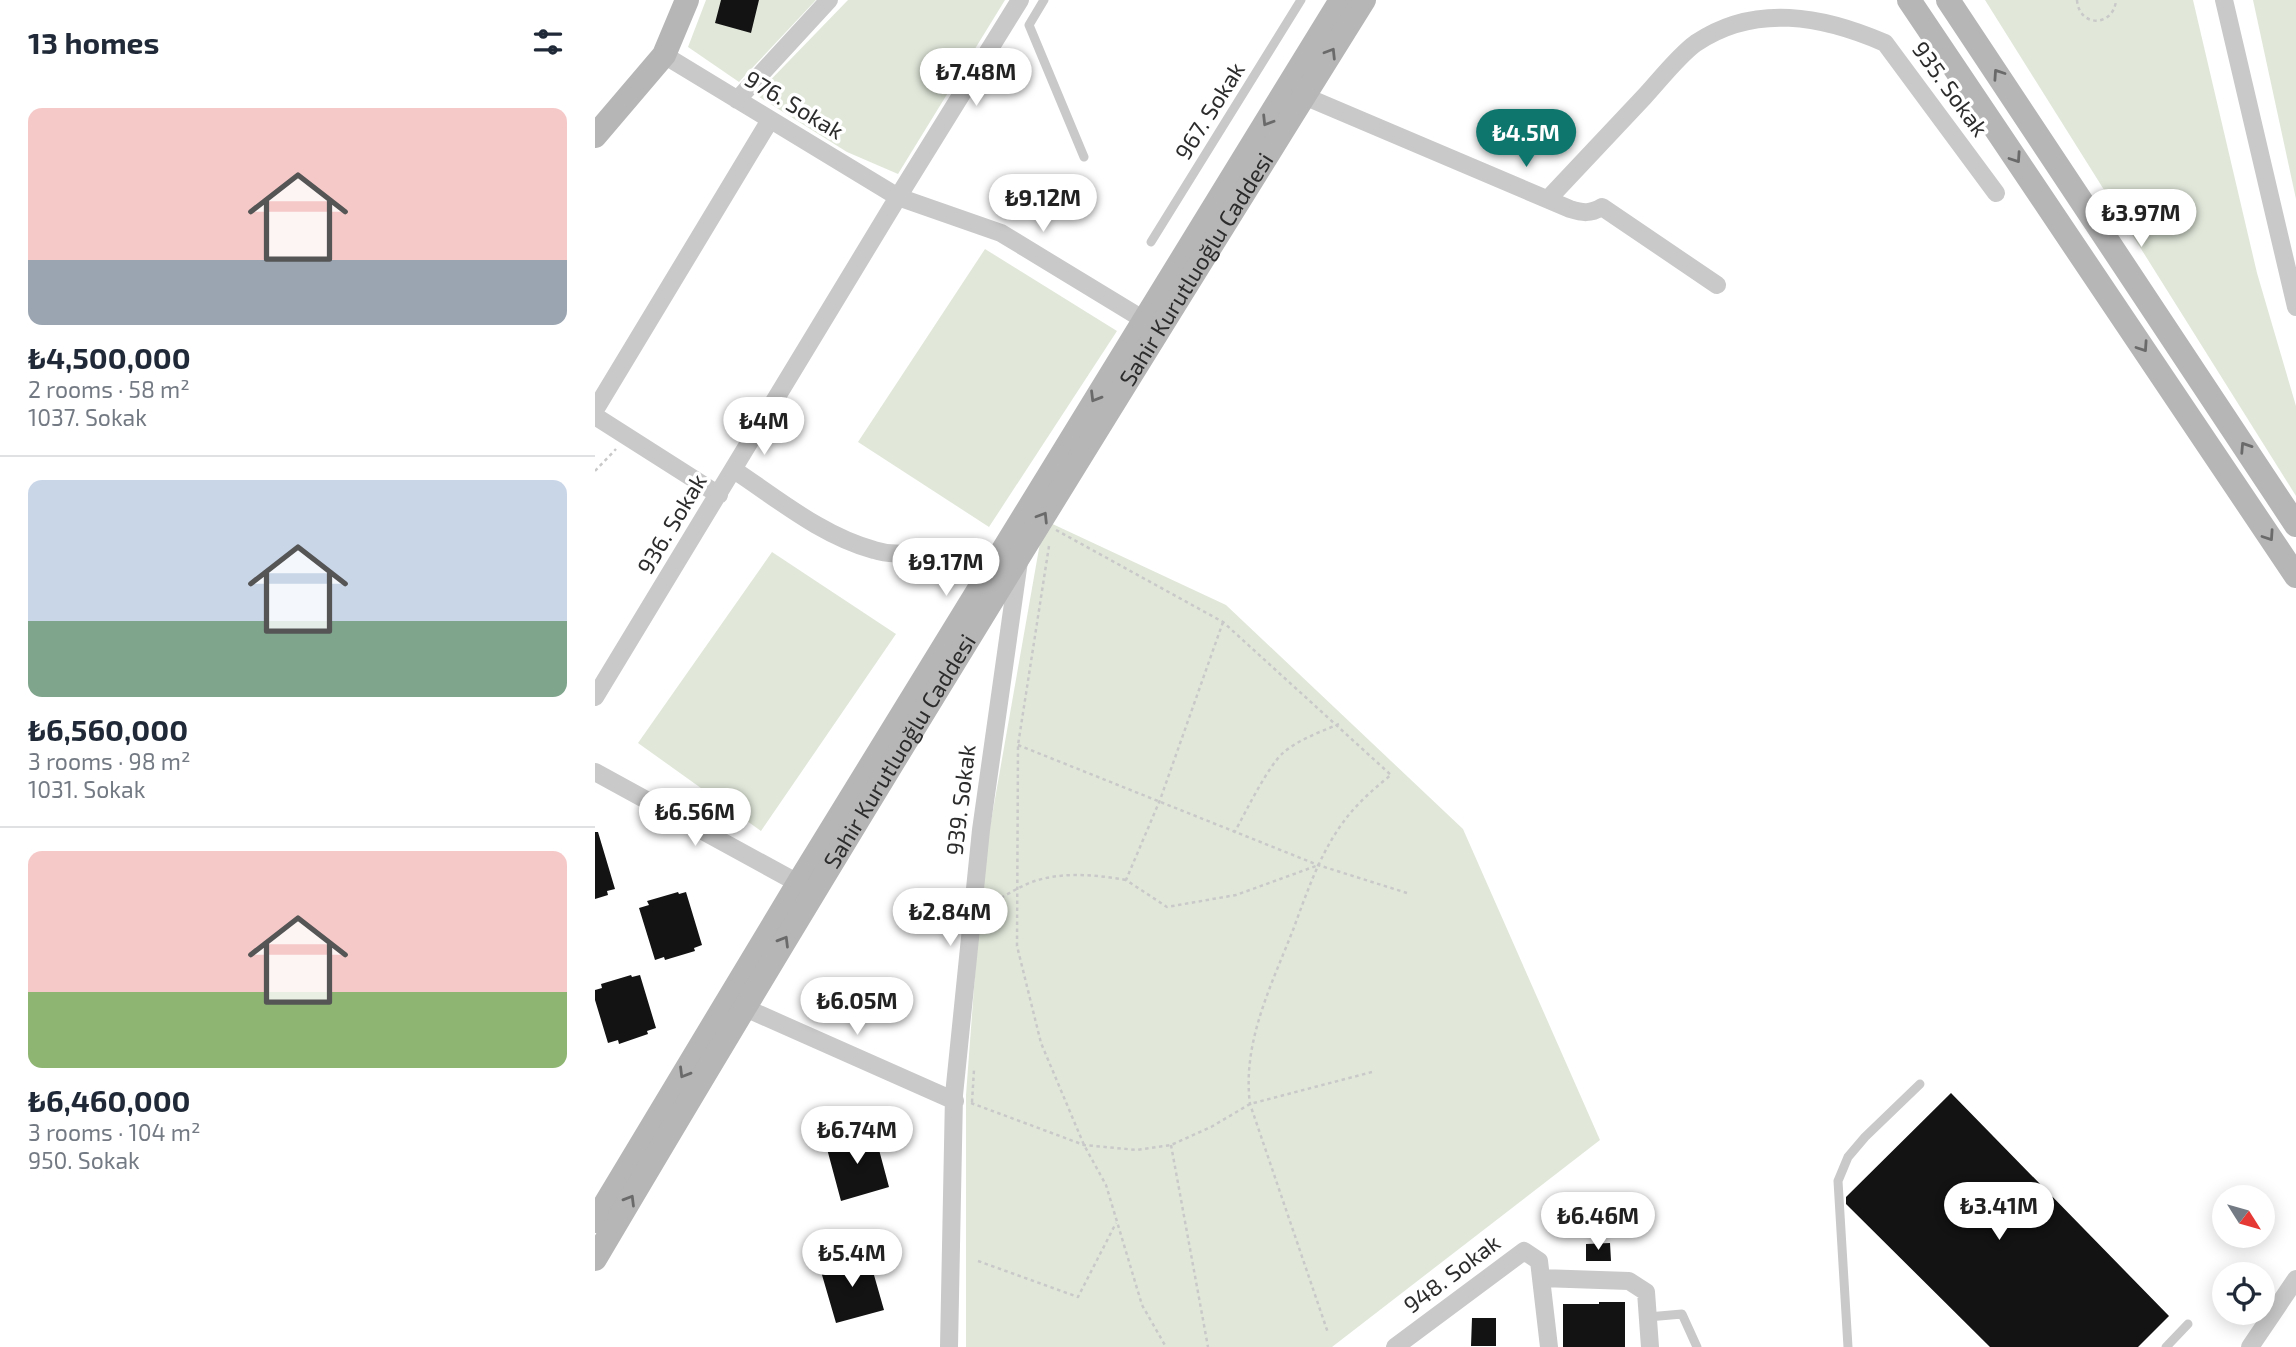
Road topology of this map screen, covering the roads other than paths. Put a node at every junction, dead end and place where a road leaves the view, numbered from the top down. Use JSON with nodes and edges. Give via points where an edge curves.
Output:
{"nodes":[{"id":1,"x":687,"y":0,"type":"edge"},
{"id":2,"x":829,"y":0,"type":"edge"},
{"id":3,"x":1020,"y":0,"type":"edge"},
{"id":4,"x":1044,"y":0,"type":"edge"},
{"id":5,"x":1301,"y":0,"type":"edge"},
{"id":6,"x":1341,"y":0,"type":"edge"},
{"id":7,"x":1364,"y":0,"type":"edge"},
{"id":8,"x":1909,"y":0,"type":"edge"},
{"id":9,"x":1948,"y":0,"type":"edge"},
{"id":10,"x":2224,"y":0,"type":"edge"},
{"id":11,"x":664,"y":55,"type":"junction"},
{"id":12,"x":1304,"y":96,"type":"junction"},
{"id":13,"x":737,"y":100,"type":"junction"},
{"id":14,"x":770,"y":120,"type":"junction"},
{"id":15,"x":595,"y":136,"type":"edge"},
{"id":16,"x":1084,"y":157,"type":"dead end"},
{"id":17,"x":1996,"y":194,"type":"dead end"},
{"id":18,"x":898,"y":197,"type":"junction"},
{"id":19,"x":1548,"y":199,"type":"junction"},
{"id":20,"x":1151,"y":242,"type":"dead end"},
{"id":21,"x":1717,"y":285,"type":"dead end"},
{"id":22,"x":2296,"y":307,"type":"edge"},
{"id":23,"x":1151,"y":325,"type":"junction"},
{"id":24,"x":595,"y":410,"type":"edge"},
{"id":25,"x":595,"y":416,"type":"edge"},
{"id":26,"x":734,"y":470,"type":"junction"},
{"id":27,"x":719,"y":495,"type":"junction"},
{"id":28,"x":2296,"y":525,"type":"edge"},
{"id":29,"x":1020,"y":555,"type":"junction"},
{"id":30,"x":989,"y":570,"type":"junction"},
{"id":31,"x":2296,"y":576,"type":"edge"},
{"id":32,"x":595,"y":697,"type":"edge"},
{"id":33,"x":595,"y":772,"type":"edge"},
{"id":34,"x":806,"y":887,"type":"junction"},
{"id":35,"x":743,"y":1007,"type":"junction"},
{"id":36,"x":1920,"y":1084,"type":"dead end"},
{"id":37,"x":960,"y":1100,"type":"junction"},
{"id":38,"x":595,"y":1222,"type":"edge"},
{"id":39,"x":595,"y":1259,"type":"edge"},
{"id":40,"x":1540,"y":1269,"type":"junction"},
{"id":41,"x":2296,"y":1279,"type":"edge"},
{"id":42,"x":1648,"y":1317,"type":"junction"},
{"id":43,"x":2188,"y":1324,"type":"dead end"},
{"id":44,"x":949,"y":1347,"type":"edge"},
{"id":45,"x":1395,"y":1347,"type":"edge"},
{"id":46,"x":1549,"y":1347,"type":"edge"},
{"id":47,"x":1650,"y":1347,"type":"edge"},
{"id":48,"x":1697,"y":1347,"type":"edge"},
{"id":49,"x":1849,"y":1347,"type":"edge"},
{"id":50,"x":2166,"y":1347,"type":"edge"},
{"id":51,"x":2250,"y":1347,"type":"edge"}],
"edges":[{"from":1,"to":11,"type":"street"},
{"from":2,"to":13,"type":"street"},
{"from":3,"to":18,"type":"street","name":"936. Sokak"},
{"from":4,"to":16,"type":"lane","via":[[1029,25]]},
{"from":5,"to":20,"type":"lane","name":"967. Sokak"},
{"from":6,"to":23,"type":"street","name":"Sahir Kurutluoğlu Caddesi","one_way":true},
{"from":12,"to":7,"type":"street","name":"Sahir Kurutluoğlu Caddesi","one_way":true},
{"from":8,"to":31,"type":"street","one_way":true},
{"from":28,"to":9,"type":"street","one_way":true},
{"from":10,"to":22,"type":"street"},
{"from":11,"to":13,"type":"street","name":"976. Sokak"},
{"from":11,"to":15,"type":"street"},
{"from":12,"to":19,"type":"street"},
{"from":12,"to":23,"type":"street","name":"Sahir Kurutluoğlu Caddesi"},
{"from":13,"to":14,"type":"street","name":"976. Sokak"},
{"from":14,"to":18,"type":"street","name":"976. Sokak"},
{"from":14,"to":24,"type":"street"},
{"from":17,"to":19,"type":"street","name":"935. Sokak","via":[[1885,43],[1858,31],[1769,16],[1734,23],[1694,44]]},
{"from":18,"to":23,"type":"street","name":"976. Sokak","via":[[1001,233]]},
{"from":18,"to":26,"type":"street","name":"936. Sokak"},
{"from":19,"to":21,"type":"street","via":[[1582,213],[1602,207]]},
{"from":29,"to":23,"type":"street","name":"Sahir Kurutluoğlu Caddesi","one_way":true},
{"from":23,"to":30,"type":"street","name":"Sahir Kurutluoğlu Caddesi","one_way":true},
{"from":25,"to":27,"type":"street"},
{"from":26,"to":27,"type":"street","name":"936. Sokak"},
{"from":26,"to":30,"type":"street","via":[[840,539],[876,551],[963,558]]},
{"from":27,"to":32,"type":"street","name":"936. Sokak"},
{"from":29,"to":34,"type":"street","name":"Sahir Kurutluoğlu Caddesi"},
{"from":29,"to":37,"type":"street","name":"939. Sokak","via":[[981,830]]},
{"from":30,"to":34,"type":"street","name":"Sahir Kurutluoğlu Caddesi"},
{"from":33,"to":34,"type":"street"},
{"from":35,"to":34,"type":"street","name":"Sahir Kurutluoğlu Caddesi","one_way":true},
{"from":34,"to":38,"type":"street","name":"Sahir Kurutluoğlu Caddesi","one_way":true},
{"from":35,"to":37,"type":"street"},
{"from":39,"to":35,"type":"street","name":"Sahir Kurutluoğlu Caddesi","one_way":true},
{"from":36,"to":49,"type":"lane","via":[[1848,1157],[1838,1181]]},
{"from":37,"to":44,"type":"street","name":"939. Sokak"},
{"from":40,"to":42,"type":"street","via":[[1629,1281],[1646,1292]]},
{"from":40,"to":45,"type":"street","name":"948. Sokak","via":[[1524,1251]]},
{"from":40,"to":46,"type":"street"},
{"from":41,"to":51,"type":"street"},
{"from":42,"to":47,"type":"street"},
{"from":42,"to":48,"type":"lane","via":[[1682,1314]]},
{"from":43,"to":50,"type":"lane"}]}
